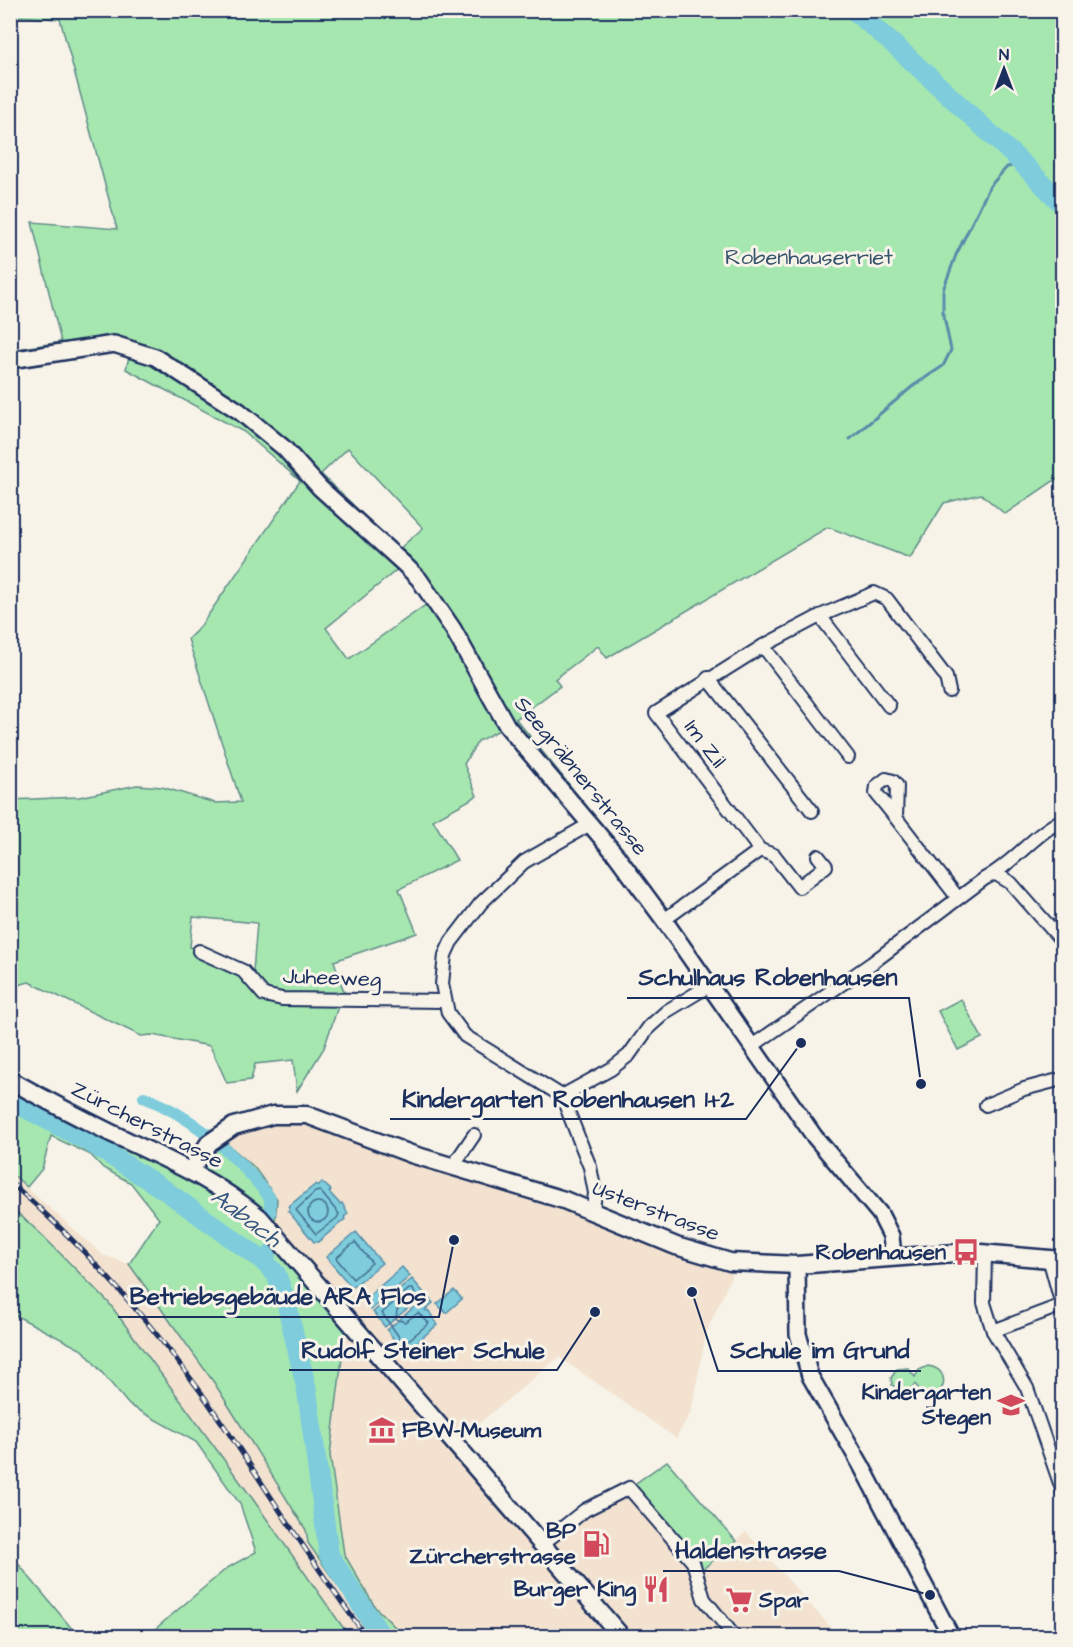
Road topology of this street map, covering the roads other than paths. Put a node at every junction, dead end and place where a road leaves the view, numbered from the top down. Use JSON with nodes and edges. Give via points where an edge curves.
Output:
{"nodes":[{"id":1,"x":10,"y":360,"type":"edge"},
{"id":2,"x":820,"y":616,"type":"junction"},
{"id":3,"x":763,"y":646,"type":"junction"},
{"id":4,"x":708,"y":678,"type":"junction"},
{"id":5,"x":949,"y":691,"type":"dead end"},
{"id":6,"x":890,"y":706,"type":"dead end"},
{"id":7,"x":848,"y":757,"type":"dead end"},
{"id":8,"x":812,"y":811,"type":"dead end"},
{"id":9,"x":896,"y":818,"type":"dead end"},
{"id":10,"x":1062,"y":819,"type":"edge"},
{"id":11,"x":590,"y":824,"type":"junction"},
{"id":12,"x":760,"y":850,"type":"junction"},
{"id":13,"x":818,"y":856,"type":"dead end"},
{"id":14,"x":996,"y":874,"type":"junction"},
{"id":15,"x":958,"y":898,"type":"junction"},
{"id":16,"x":664,"y":920,"type":"junction"},
{"id":17,"x":1062,"y":941,"type":"edge"},
{"id":18,"x":199,"y":951,"type":"dead end"},
{"id":19,"x":710,"y":985,"type":"junction"},
{"id":20,"x":444,"y":1001,"type":"junction"},
{"id":21,"x":752,"y":1046,"type":"junction"},
{"id":22,"x":1062,"y":1079,"type":"edge"},
{"id":23,"x":10,"y":1080,"type":"edge"},
{"id":24,"x":562,"y":1096,"type":"junction"},
{"id":25,"x":986,"y":1105,"type":"dead end"},
{"id":26,"x":474,"y":1135,"type":"dead end"},
{"id":27,"x":453,"y":1166,"type":"junction"},
{"id":28,"x":190,"y":1170,"type":"junction"},
{"id":29,"x":593,"y":1210,"type":"junction"},
{"id":30,"x":985,"y":1252,"type":"junction"},
{"id":31,"x":893,"y":1256,"type":"junction"},
{"id":32,"x":1059,"y":1259,"type":"edge"},
{"id":33,"x":797,"y":1265,"type":"junction"},
{"id":34,"x":993,"y":1331,"type":"junction"},
{"id":35,"x":1062,"y":1489,"type":"edge"},
{"id":36,"x":541,"y":1545,"type":"junction"},
{"id":37,"x":621,"y":1636,"type":"edge"},
{"id":38,"x":734,"y":1636,"type":"edge"},
{"id":39,"x":951,"y":1636,"type":"edge"}],
"edges":[{"from":1,"to":11,"type":"street","name":"Seegräbnerstrasse","via":[[114,344],[155,357],[239,411],[284,448],[320,488],[419,579],[453,629],[507,726]]},
{"from":2,"to":3,"type":"street","name":"Im Zil"},
{"from":2,"to":5,"type":"street","name":"Im Zil","via":[[870,594],[883,596],[946,677]]},
{"from":2,"to":6,"type":"street"},
{"from":3,"to":4,"type":"street","name":"Im Zil"},
{"from":3,"to":7,"type":"street"},
{"from":4,"to":8,"type":"street","name":"Im Zil"},
{"from":4,"to":12,"type":"street","name":"Im Zil","via":[[656,713]]},
{"from":9,"to":15,"type":"street"},
{"from":10,"to":14,"type":"street","via":[[1038,835]]},
{"from":11,"to":16,"type":"street","name":"Seegräbnerstrasse"},
{"from":11,"to":20,"type":"street","via":[[524,862],[481,903],[446,955],[442,971]]},
{"from":12,"to":13,"type":"street","name":"Im Zil","via":[[774,855],[799,887],[826,866]]},
{"from":12,"to":16,"type":"street"},
{"from":14,"to":15,"type":"street"},
{"from":14,"to":17,"type":"street","via":[[1011,883]]},
{"from":15,"to":21,"type":"street"},
{"from":16,"to":19,"type":"street","name":"Seegräbnerstrasse"},
{"from":18,"to":20,"type":"street","name":"Juheeweg","via":[[243,971],[264,995],[282,999]]},
{"from":19,"to":21,"type":"street","name":"Seegräbnerstrasse"},
{"from":19,"to":24,"type":"street","via":[[667,1011],[649,1027],[629,1055],[611,1069]]},
{"from":20,"to":24,"type":"street","via":[[455,1025],[465,1035]]},
{"from":21,"to":31,"type":"street","name":"Seegräbnerstrasse","via":[[814,1136],[880,1214],[891,1236]]},
{"from":22,"to":25,"type":"street"},
{"from":23,"to":28,"type":"main road","name":"Zürcherstrasse"},
{"from":24,"to":29,"type":"street","via":[[590,1167],[595,1193]]},
{"from":26,"to":27,"type":"street"},
{"from":27,"to":28,"type":"main road","name":"Usterstrasse","via":[[307,1115],[258,1118],[213,1139]]},
{"from":27,"to":29,"type":"main road","name":"Usterstrasse"},
{"from":28,"to":36,"type":"main road","name":"Zürcherstrasse","via":[[222,1188],[260,1218]]},
{"from":29,"to":33,"type":"main road","name":"Usterstrasse","via":[[676,1246],[720,1260],[750,1265]]},
{"from":30,"to":31,"type":"main road","name":"Usterstrasse"},
{"from":30,"to":32,"type":"main road","name":"Usterstrasse"},
{"from":30,"to":34,"type":"street","via":[[984,1303]]},
{"from":31,"to":33,"type":"main road","name":"Usterstrasse"},
{"from":32,"to":34,"type":"street","via":[[1062,1305]]},
{"from":33,"to":39,"type":"street","via":[[798,1334],[810,1376]]},
{"from":34,"to":35,"type":"street","via":[[1027,1388]]},
{"from":36,"to":37,"type":"main road","name":"Zürcherstrasse"},
{"from":36,"to":38,"type":"street","via":[[585,1510],[628,1488],[693,1562],[704,1599]]}]}
